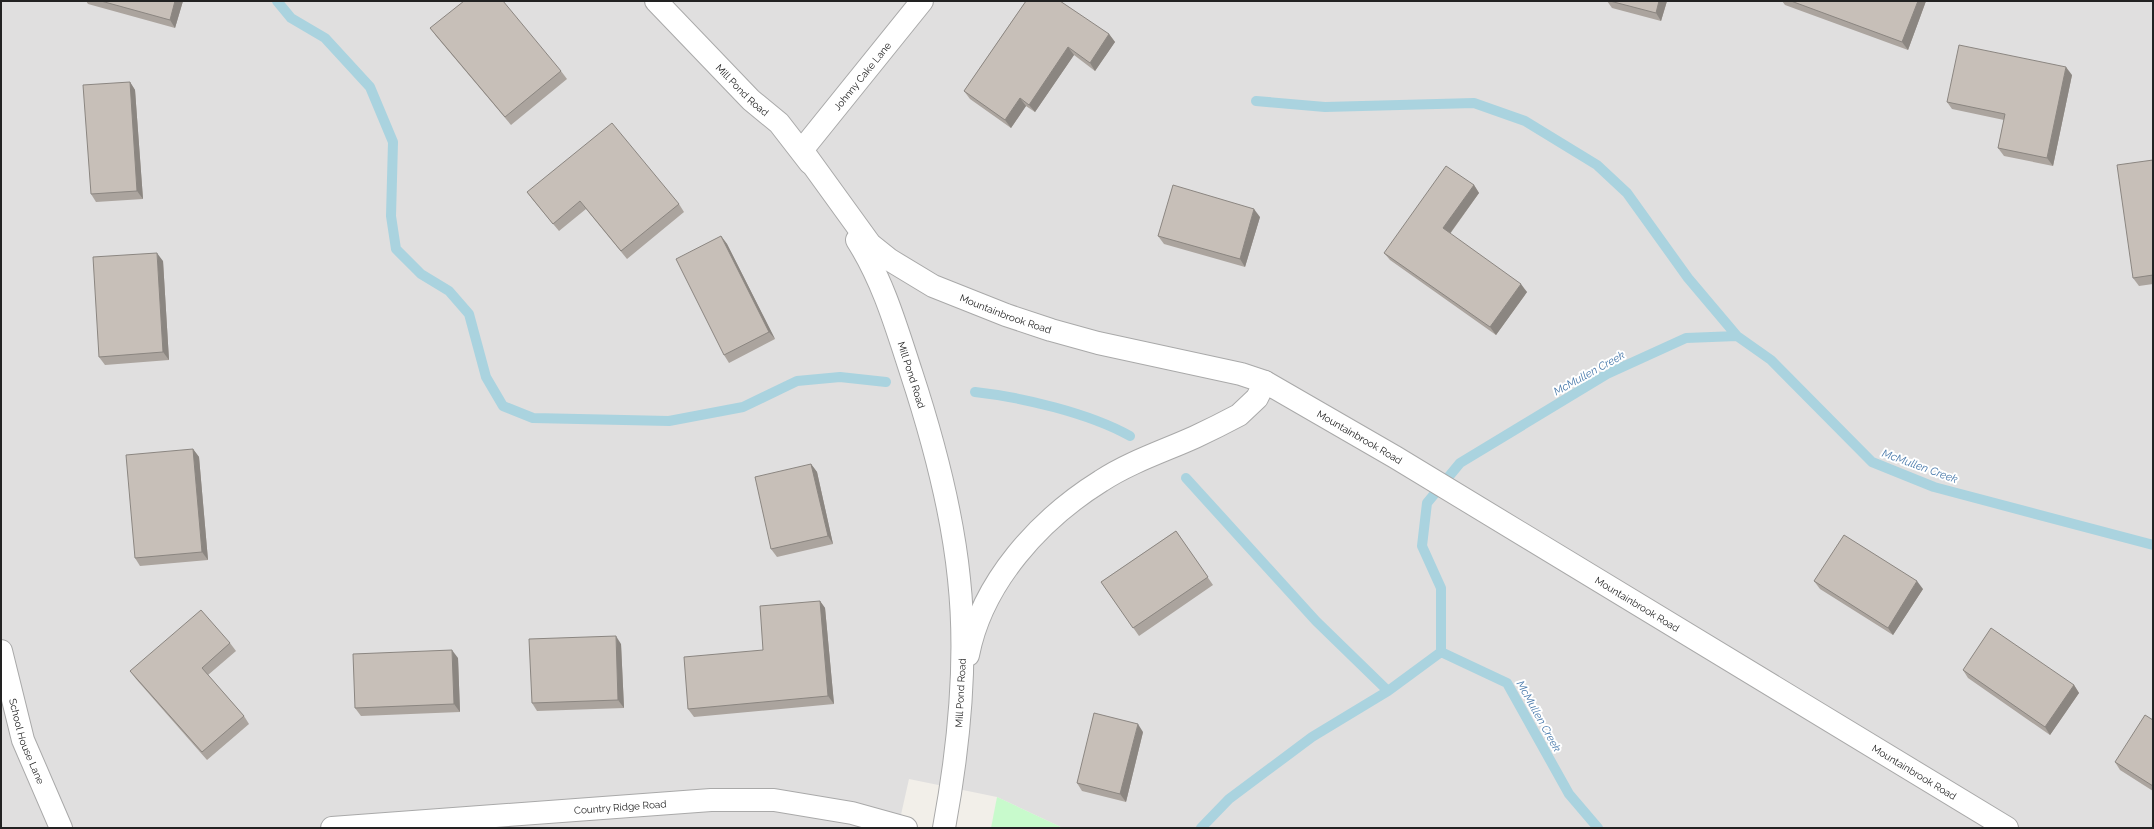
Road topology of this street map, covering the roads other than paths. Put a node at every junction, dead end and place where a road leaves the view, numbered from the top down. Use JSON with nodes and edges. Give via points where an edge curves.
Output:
{"nodes":[{"id":1,"x":656,"y":1,"type":"edge"},
{"id":2,"x":922,"y":1,"type":"edge"},
{"id":3,"x":802,"y":150,"type":"junction"},
{"id":4,"x":1265,"y":382,"type":"junction"},
{"id":5,"x":1,"y":651,"type":"edge"},
{"id":6,"x":961,"y":696,"type":"junction"},
{"id":7,"x":61,"y":828,"type":"edge"},
{"id":8,"x":332,"y":828,"type":"edge"},
{"id":9,"x":906,"y":828,"type":"edge"},
{"id":10,"x":944,"y":828,"type":"edge"},
{"id":11,"x":2007,"y":828,"type":"edge"}],
"edges":[{"from":1,"to":3,"type":"street","name":"Mill Pond Road","via":[[751,100],[779,123]]},
{"from":2,"to":3,"type":"street","name":"Johnny Cake Lane"},
{"from":3,"to":4,"type":"street","name":"Mountainbrook Road","via":[[870,244],[890,260],[933,286],[1051,330],[1098,343],[1242,374]]},
{"from":3,"to":6,"type":"street","name":"Mill Pond Road","via":[[872,264],[887,296],[919,396],[944,487],[959,579],[962,620]]},
{"from":4,"to":6,"type":"street","via":[[1257,398],[1239,415],[1102,480],[1056,514],[1016,556],[988,600],[970,644]]},
{"from":4,"to":11,"type":"street","name":"Mountainbrook Road","via":[[1395,457]]},
{"from":5,"to":7,"type":"street","name":"School House Lane","via":[[23,740]]},
{"from":6,"to":10,"type":"street","name":"Mill Pond Road","via":[[955,771]]},
{"from":8,"to":9,"type":"street","name":"Country Ridge Road","via":[[711,800],[774,800],[852,813]]}]}
